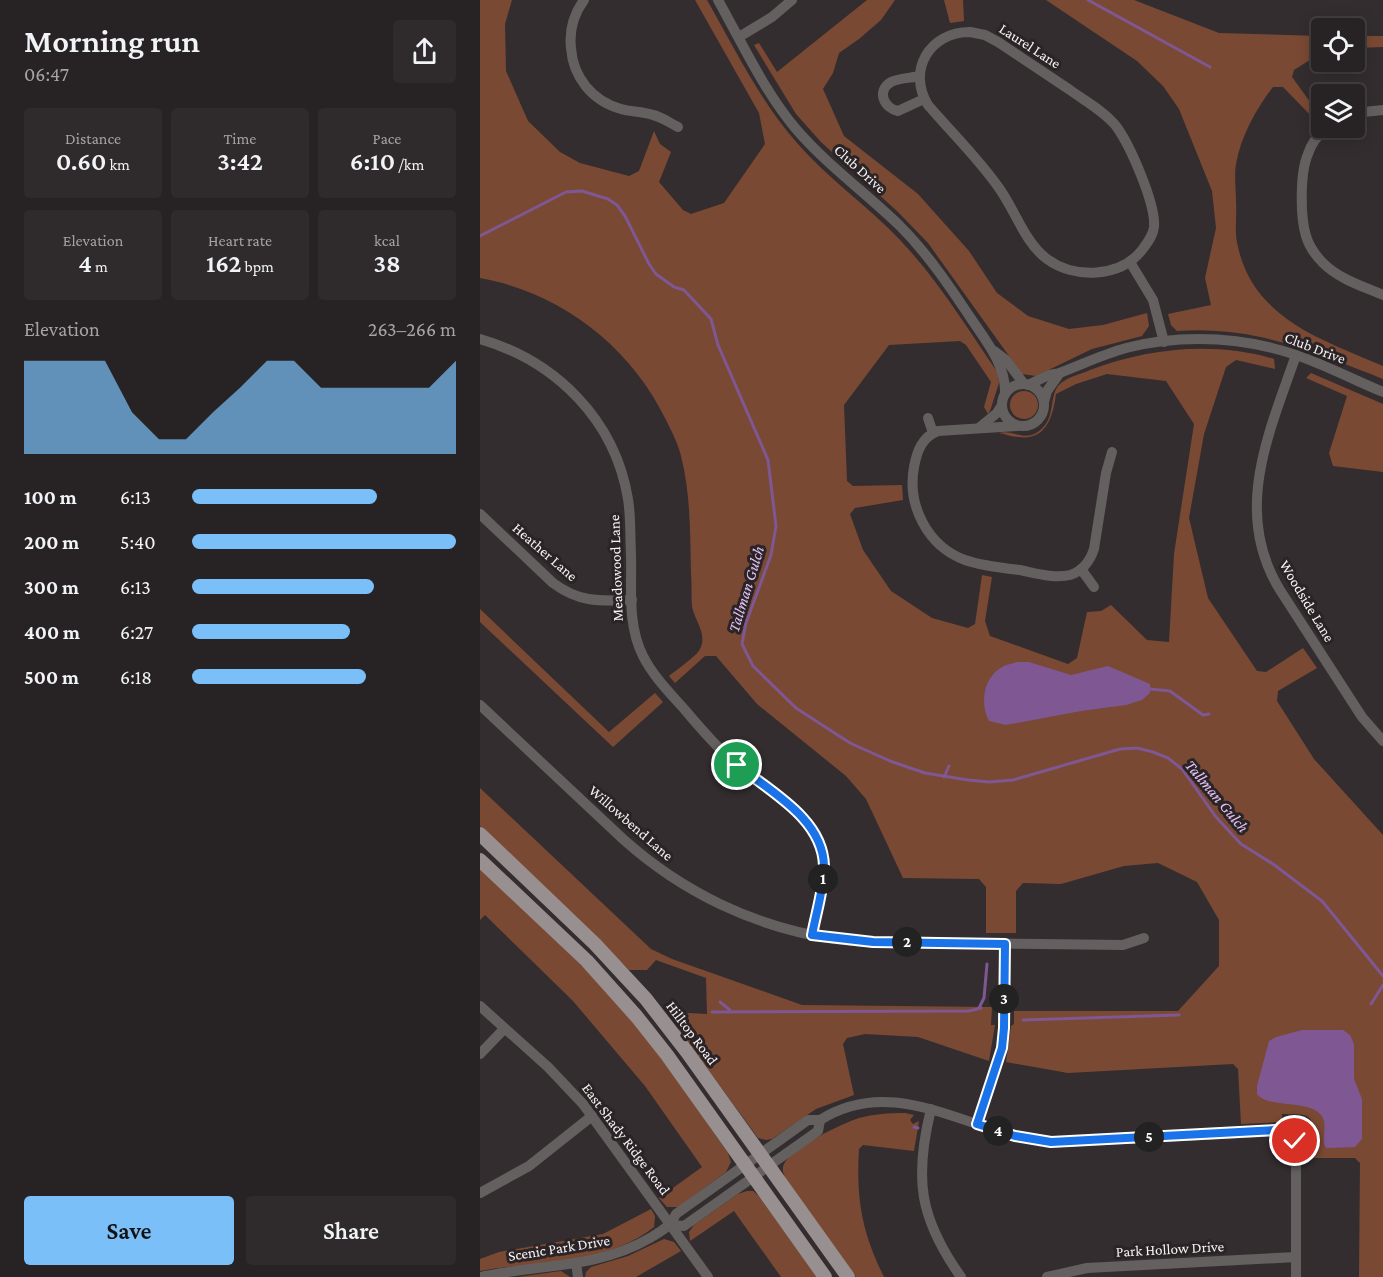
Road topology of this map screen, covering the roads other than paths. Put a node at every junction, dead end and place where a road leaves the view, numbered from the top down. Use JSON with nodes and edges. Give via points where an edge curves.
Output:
{"nodes":[{"id":1,"x":584,"y":0,"type":"edge"},
{"id":2,"x":718,"y":0,"type":"edge"},
{"id":3,"x":792,"y":0,"type":"edge"},
{"id":4,"x":739,"y":37,"type":"junction"},
{"id":5,"x":920,"y":76,"type":"junction"},
{"id":6,"x":924,"y":99,"type":"junction"},
{"id":7,"x":1383,"y":110,"type":"edge"},
{"id":8,"x":1365,"y":112,"type":"edge"},
{"id":9,"x":678,"y":127,"type":"dead end"},
{"id":10,"x":1317,"y":138,"type":"edge"},
{"id":11,"x":1130,"y":262,"type":"junction"},
{"id":12,"x":1383,"y":295,"type":"edge"},
{"id":13,"x":480,"y":339,"type":"edge"},
{"id":14,"x":1164,"y":342,"type":"junction"},
{"id":15,"x":994,"y":351,"type":"junction"},
{"id":16,"x":1296,"y":355,"type":"junction"},
{"id":17,"x":1059,"y":374,"type":"junction"},
{"id":18,"x":1026,"y":384,"type":"junction"},
{"id":19,"x":1383,"y":392,"type":"edge"},
{"id":20,"x":1005,"y":393,"type":"junction"},
{"id":21,"x":1044,"y":402,"type":"junction"},
{"id":22,"x":1002,"y":405,"type":"junction"},
{"id":23,"x":928,"y":418,"type":"dead end"},
{"id":24,"x":1017,"y":426,"type":"junction"},
{"id":25,"x":980,"y":427,"type":"junction"},
{"id":26,"x":933,"y":433,"type":"junction"},
{"id":27,"x":1112,"y":452,"type":"dead end"},
{"id":28,"x":480,"y":513,"type":"edge"},
{"id":29,"x":1081,"y":570,"type":"junction"},
{"id":30,"x":1094,"y":587,"type":"dead end"},
{"id":31,"x":632,"y":600,"type":"junction"},
{"id":32,"x":480,"y":705,"type":"edge"},
{"id":33,"x":1383,"y":741,"type":"edge"},
{"id":34,"x":480,"y":834,"type":"edge"},
{"id":35,"x":480,"y":860,"type":"edge"},
{"id":36,"x":812,"y":935,"type":"junction"},
{"id":37,"x":1144,"y":938,"type":"dead end"},
{"id":38,"x":1005,"y":944,"type":"junction"},
{"id":39,"x":480,"y":1006,"type":"edge"},
{"id":40,"x":504,"y":1029,"type":"junction"},
{"id":41,"x":480,"y":1054,"type":"edge"},
{"id":42,"x":931,"y":1109,"type":"junction"},
{"id":43,"x":592,"y":1116,"type":"junction"},
{"id":44,"x":820,"y":1120,"type":"junction"},
{"id":45,"x":977,"y":1124,"type":"junction"},
{"id":46,"x":760,"y":1154,"type":"junction"},
{"id":47,"x":745,"y":1165,"type":"junction"},
{"id":48,"x":769,"y":1166,"type":"junction"},
{"id":49,"x":754,"y":1177,"type":"junction"},
{"id":50,"x":480,"y":1193,"type":"edge"},
{"id":51,"x":671,"y":1225,"type":"junction"},
{"id":52,"x":1296,"y":1257,"type":"junction"},
{"id":53,"x":576,"y":1263,"type":"junction"},
{"id":54,"x":480,"y":1277,"type":"edge"},
{"id":55,"x":578,"y":1277,"type":"edge"},
{"id":56,"x":708,"y":1277,"type":"edge"},
{"id":57,"x":825,"y":1277,"type":"edge"},
{"id":58,"x":848,"y":1277,"type":"edge"},
{"id":59,"x":961,"y":1277,"type":"edge"},
{"id":60,"x":1047,"y":1277,"type":"edge"},
{"id":61,"x":1296,"y":1277,"type":"edge"}],
"edges":[{"from":1,"to":9,"type":"street","via":[[574,19],[570,42],[574,68],[584,85],[609,105],[654,115]]},
{"from":2,"to":4,"type":"street","name":"Club Drive"},
{"from":3,"to":4,"type":"street"},
{"from":4,"to":15,"type":"street","name":"Club Drive","via":[[794,127],[914,241]]},
{"from":5,"to":6,"type":"street"},
{"from":5,"to":6,"type":"street","via":[[892,82],[884,90],[883,99],[898,111]]},
{"from":5,"to":11,"type":"street","name":"Laurel Lane","via":[[925,56],[939,39],[956,33],[979,33],[1104,114],[1123,137],[1153,208],[1152,234]]},
{"from":6,"to":11,"type":"street","via":[[989,174],[1046,259],[1091,273]]},
{"from":7,"to":8,"type":"street"},
{"from":10,"to":12,"type":"street","via":[[1305,162],[1304,222],[1313,252],[1346,279]]},
{"from":11,"to":14,"type":"street","via":[[1153,300]]},
{"from":13,"to":31,"type":"street","name":"Meadowood Lane","via":[[515,352],[552,373],[579,398],[604,433],[628,499]]},
{"from":14,"to":16,"type":"street","name":"Club Drive","via":[[1239,342]]},
{"from":14,"to":17,"type":"street","name":"Club Drive","via":[[1114,352]]},
{"from":15,"to":18,"type":"street","name":"Club Drive"},
{"from":15,"to":20,"type":"street","name":"Club Drive","via":[[1006,383]]},
{"from":16,"to":19,"type":"street","name":"Club Drive"},
{"from":16,"to":33,"type":"street","name":"Woodside Lane","via":[[1259,470],[1256,509],[1262,549],[1280,590],[1362,717]]},
{"from":17,"to":18,"type":"street","name":"Club Drive"},
{"from":17,"to":21,"type":"street"},
{"from":18,"to":20,"type":"street"},
{"from":18,"to":21,"type":"street","via":[[1038,391]]},
{"from":20,"to":22,"type":"street"},
{"from":21,"to":24,"type":"street","via":[[1039,420]]},
{"from":22,"to":24,"type":"street","via":[[1005,416]]},
{"from":22,"to":25,"type":"street"},
{"from":23,"to":26,"type":"street"},
{"from":24,"to":25,"type":"street"},
{"from":25,"to":26,"type":"street"},
{"from":26,"to":29,"type":"street","via":[[919,449],[912,488],[921,519],[941,545],[957,557],[976,563],[1063,576]]},
{"from":27,"to":29,"type":"street","via":[[1094,549]]},
{"from":28,"to":31,"type":"street","name":"Heather Lane","via":[[564,591],[588,600]]},
{"from":29,"to":30,"type":"street"},
{"from":31,"to":36,"type":"street","name":"Meadowood Lane","via":[[634,631],[651,670],[723,752],[801,816],[819,838],[824,871]]},
{"from":32,"to":36,"type":"street","name":"Willowbend Lane","via":[[623,839],[662,870],[736,912]]},
{"from":34,"to":46,"type":"main road","name":"Hilltop Road","via":[[640,991]]},
{"from":35,"to":47,"type":"main road","via":[[619,996],[667,1055]]},
{"from":36,"to":38,"type":"street","name":"Willowbend Lane","via":[[873,942]]},
{"from":37,"to":38,"type":"street","name":"Willowbend Lane","via":[[1123,945]]},
{"from":38,"to":45,"type":"street","via":[[1002,1048]]},
{"from":39,"to":40,"type":"street","name":"East Shady Ridge Road"},
{"from":40,"to":41,"type":"street"},
{"from":40,"to":43,"type":"street","name":"East Shady Ridge Road","via":[[562,1082]]},
{"from":42,"to":44,"type":"street","via":[[902,1102],[876,1102],[849,1107]]},
{"from":42,"to":45,"type":"street"},
{"from":42,"to":59,"type":"street","via":[[923,1150],[923,1194],[936,1237]]},
{"from":43,"to":50,"type":"street","via":[[529,1166]]},
{"from":43,"to":51,"type":"street","name":"East Shady Ridge Road"},
{"from":44,"to":46,"type":"street","name":"Scenic Park Drive","via":[[808,1120]]},
{"from":44,"to":48,"type":"street","name":"Scenic Park Drive","via":[[818,1131]]},
{"from":45,"to":52,"type":"street","via":[[1051,1142],[1295,1131]]},
{"from":46,"to":47,"type":"street","name":"Scenic Park Drive"},
{"from":46,"to":48,"type":"main road","name":"Hilltop Road"},
{"from":47,"to":49,"type":"main road"},
{"from":47,"to":51,"type":"street","name":"Scenic Park Drive","via":[[676,1214]]},
{"from":48,"to":49,"type":"street","name":"Scenic Park Drive"},
{"from":48,"to":58,"type":"main road","name":"Hilltop Road"},
{"from":49,"to":51,"type":"street","name":"Scenic Park Drive","via":[[684,1226]]},
{"from":49,"to":57,"type":"main road"},
{"from":51,"to":53,"type":"street","name":"Scenic Park Drive","via":[[620,1253]]},
{"from":51,"to":56,"type":"street","name":"East Shady Ridge Road"},
{"from":52,"to":60,"type":"street","name":"Park Hollow Drive","via":[[1087,1268]]},
{"from":52,"to":61,"type":"street"},
{"from":53,"to":54,"type":"street","name":"Scenic Park Drive"},
{"from":53,"to":55,"type":"street"}]}
